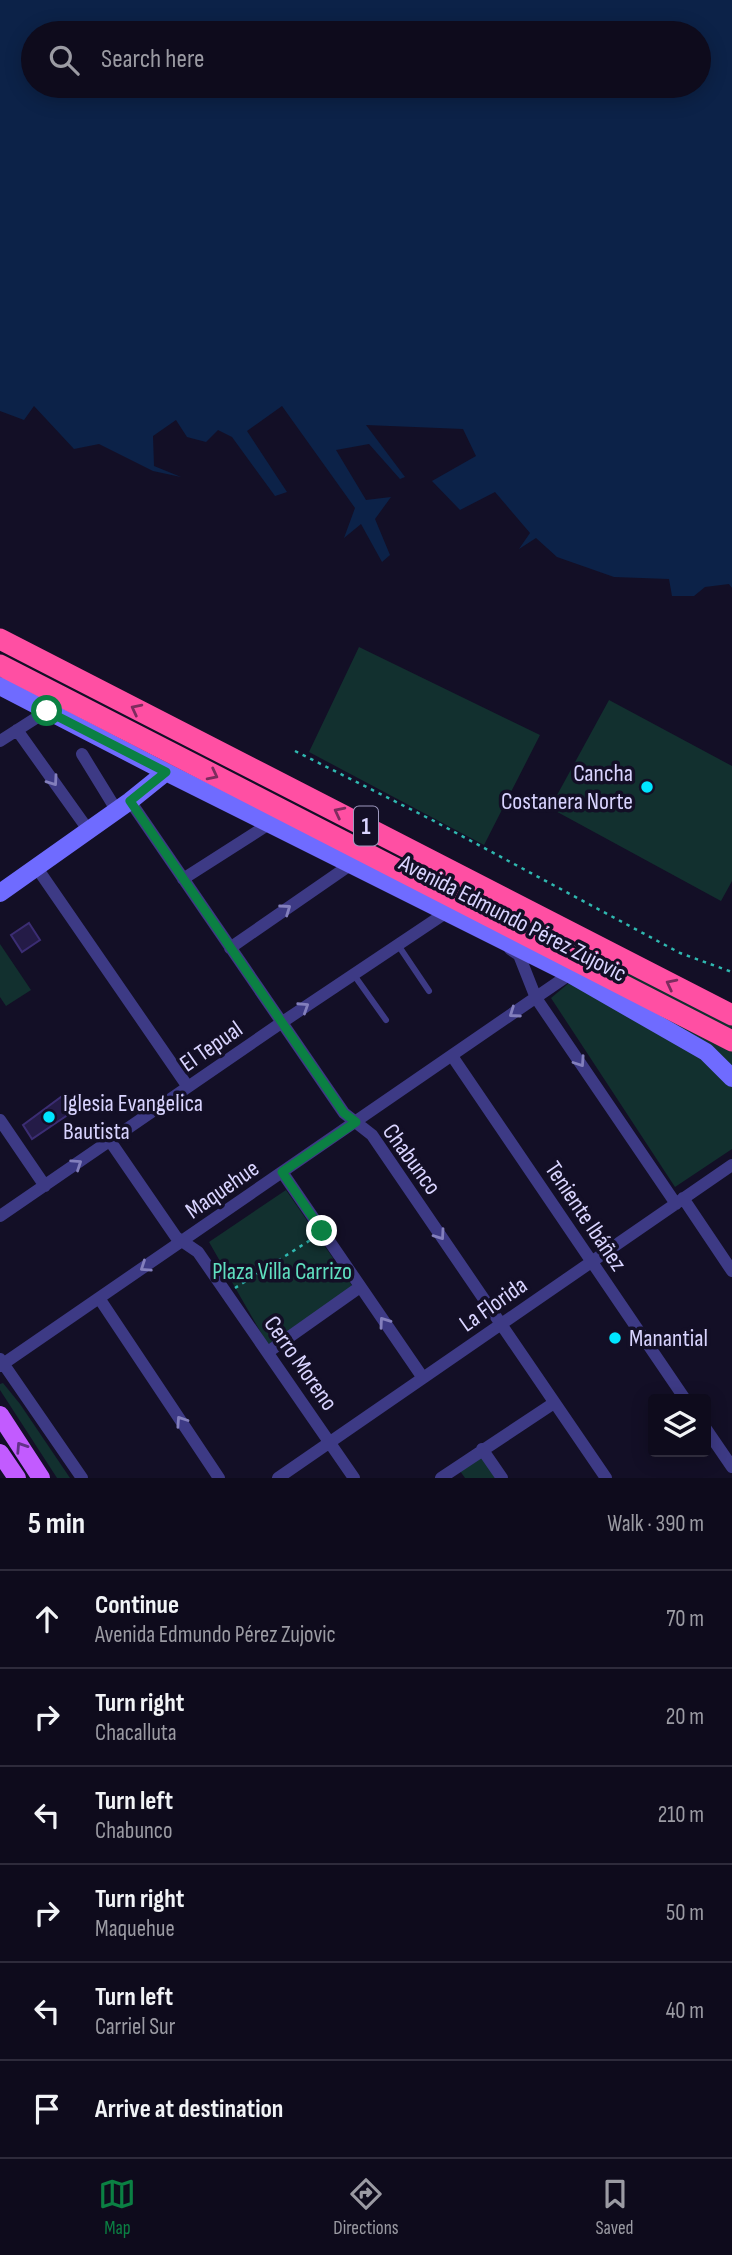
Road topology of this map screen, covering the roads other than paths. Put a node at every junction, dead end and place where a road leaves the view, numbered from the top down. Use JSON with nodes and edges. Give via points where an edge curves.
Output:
{"nodes":[{"id":1,"x":0,"y":639,"type":"edge"},
{"id":2,"x":0,"y":665,"type":"edge"},
{"id":3,"x":0,"y":686,"type":"edge"},
{"id":4,"x":47,"y":711,"type":"junction"},
{"id":5,"x":17,"y":730,"type":"junction"},
{"id":6,"x":0,"y":741,"type":"edge"},
{"id":7,"x":82,"y":754,"type":"dead end"},
{"id":8,"x":166,"y":772,"type":"junction"},
{"id":9,"x":124,"y":806,"type":"junction"},
{"id":10,"x":269,"y":824,"type":"junction"},
{"id":11,"x":89,"y":831,"type":"junction"},
{"id":12,"x":350,"y":865,"type":"junction"},
{"id":13,"x":37,"y":868,"type":"junction"},
{"id":14,"x":183,"y":879,"type":"junction"},
{"id":15,"x":0,"y":893,"type":"edge"},
{"id":16,"x":447,"y":912,"type":"junction"},
{"id":17,"x":484,"y":930,"type":"junction"},
{"id":18,"x":398,"y":946,"type":"junction"},
{"id":19,"x":230,"y":948,"type":"junction"},
{"id":20,"x":570,"y":974,"type":"junction"},
{"id":21,"x":354,"y":975,"type":"junction"},
{"id":22,"x":429,"y":991,"type":"dead end"},
{"id":23,"x":536,"y":998,"type":"junction"},
{"id":24,"x":732,"y":1015,"type":"edge"},
{"id":25,"x":386,"y":1020,"type":"dead end"},
{"id":26,"x":281,"y":1023,"type":"junction"},
{"id":27,"x":732,"y":1041,"type":"edge"},
{"id":28,"x":452,"y":1056,"type":"junction"},
{"id":29,"x":732,"y":1078,"type":"edge"},
{"id":30,"x":188,"y":1087,"type":"junction"},
{"id":31,"x":0,"y":1120,"type":"edge"},
{"id":32,"x":356,"y":1122,"type":"junction"},
{"id":33,"x":110,"y":1141,"type":"junction"},
{"id":34,"x":732,"y":1165,"type":"edge"},
{"id":35,"x":282,"y":1172,"type":"junction"},
{"id":36,"x":45,"y":1186,"type":"junction"},
{"id":37,"x":679,"y":1201,"type":"junction"},
{"id":38,"x":0,"y":1216,"type":"edge"},
{"id":39,"x":184,"y":1241,"type":"junction"},
{"id":40,"x":591,"y":1262,"type":"junction"},
{"id":41,"x":732,"y":1271,"type":"edge"},
{"id":42,"x":360,"y":1287,"type":"junction"},
{"id":43,"x":99,"y":1298,"type":"junction"},
{"id":44,"x":502,"y":1324,"type":"junction"},
{"id":45,"x":268,"y":1352,"type":"junction"},
{"id":46,"x":1,"y":1363,"type":"edge"},
{"id":47,"x":423,"y":1378,"type":"junction"},
{"id":48,"x":682,"y":1394,"type":"edge"},
{"id":49,"x":554,"y":1403,"type":"junction"},
{"id":50,"x":0,"y":1415,"type":"edge"},
{"id":51,"x":711,"y":1436,"type":"edge"},
{"id":52,"x":330,"y":1442,"type":"junction"},
{"id":53,"x":482,"y":1450,"type":"junction"},
{"id":54,"x":0,"y":1452,"type":"edge"},
{"id":55,"x":732,"y":1467,"type":"edge"},
{"id":56,"x":456,"y":1474,"type":"edge"},
{"id":57,"x":17,"y":1478,"type":"edge"},
{"id":58,"x":41,"y":1478,"type":"edge"},
{"id":59,"x":82,"y":1478,"type":"edge"},
{"id":60,"x":219,"y":1478,"type":"edge"},
{"id":61,"x":278,"y":1478,"type":"edge"},
{"id":62,"x":354,"y":1478,"type":"edge"},
{"id":63,"x":441,"y":1478,"type":"edge"},
{"id":64,"x":502,"y":1478,"type":"edge"},
{"id":65,"x":606,"y":1478,"type":"edge"}],
"edges":[{"from":24,"to":1,"type":"highway","name":"Avenida Edmundo Pérez Zujovic","number":"1","one_way":true},
{"from":2,"to":27,"type":"highway","name":"Avenida Edmundo Pérez Zujovic","number":"1","one_way":true},
{"from":3,"to":4,"type":"street","name":"Avenida Edmundo Pérez Zujovic"},
{"from":4,"to":5,"type":"street"},
{"from":4,"to":8,"type":"street","name":"Avenida Edmundo Pérez Zujovic"},
{"from":5,"to":6,"type":"street"},
{"from":5,"to":11,"type":"street","one_way":true},
{"from":7,"to":9,"type":"street","name":"Chabunco"},
{"from":8,"to":9,"type":"street"},
{"from":8,"to":10,"type":"street","name":"Avenida Edmundo Pérez Zujovic"},
{"from":9,"to":11,"type":"street"},
{"from":9,"to":14,"type":"street","name":"Chabunco"},
{"from":10,"to":12,"type":"street","name":"Avenida Edmundo Pérez Zujovic"},
{"from":10,"to":14,"type":"street"},
{"from":11,"to":13,"type":"street"},
{"from":12,"to":16,"type":"street","name":"Avenida Edmundo Pérez Zujovic"},
{"from":19,"to":12,"type":"street","one_way":true},
{"from":13,"to":15,"type":"street"},
{"from":13,"to":30,"type":"street"},
{"from":14,"to":19,"type":"street","name":"Chabunco"},
{"from":16,"to":17,"type":"street","name":"Avenida Edmundo Pérez Zujovic"},
{"from":16,"to":18,"type":"street","name":"El Tepual"},
{"from":17,"to":20,"type":"street","name":"Avenida Edmundo Pérez Zujovic"},
{"from":17,"to":23,"type":"street","via":[[519,955]]},
{"from":18,"to":21,"type":"street","name":"El Tepual"},
{"from":18,"to":22,"type":"lane"},
{"from":19,"to":26,"type":"street","name":"Chabunco"},
{"from":20,"to":23,"type":"street","name":"Maquehue"},
{"from":20,"to":29,"type":"street","name":"Avenida Edmundo Pérez Zujovic","via":[[706,1052]]},
{"from":21,"to":25,"type":"lane"},
{"from":26,"to":21,"type":"street","name":"El Tepual","one_way":true},
{"from":23,"to":28,"type":"street","name":"Maquehue","one_way":true},
{"from":23,"to":37,"type":"street","one_way":true},
{"from":26,"to":30,"type":"street","name":"El Tepual"},
{"from":26,"to":32,"type":"street","name":"Chabunco","via":[[344,1113]]},
{"from":28,"to":32,"type":"street","name":"Maquehue"},
{"from":28,"to":40,"type":"street","name":"Teniente Ibáñez"},
{"from":30,"to":33,"type":"street","name":"El Tepual"},
{"from":31,"to":36,"type":"street"},
{"from":32,"to":35,"type":"street","name":"Maquehue"},
{"from":32,"to":44,"type":"street","name":"Chabunco","one_way":true,"via":[[372,1135]]},
{"from":36,"to":33,"type":"street","name":"El Tepual","one_way":true},
{"from":33,"to":39,"type":"street","name":"Cerro Moreno","via":[[174,1234]]},
{"from":34,"to":37,"type":"street","name":"La Florida"},
{"from":35,"to":39,"type":"street","name":"Maquehue"},
{"from":35,"to":42,"type":"street"},
{"from":36,"to":38,"type":"street","name":"El Tepual"},
{"from":37,"to":40,"type":"street","name":"La Florida"},
{"from":37,"to":41,"type":"street"},
{"from":39,"to":43,"type":"street","name":"Maquehue","one_way":true},
{"from":39,"to":45,"type":"street","name":"Cerro Moreno","via":[[198,1252]]},
{"from":40,"to":44,"type":"street","name":"La Florida"},
{"from":40,"to":48,"type":"street","name":"Teniente Ibáñez"},
{"from":42,"to":45,"type":"street"},
{"from":47,"to":42,"type":"street","one_way":true},
{"from":43,"to":46,"type":"street","name":"Maquehue"},
{"from":60,"to":43,"type":"street","one_way":true},
{"from":44,"to":47,"type":"street","name":"La Florida"},
{"from":44,"to":49,"type":"street","name":"Chabunco"},
{"from":45,"to":52,"type":"street","name":"Cerro Moreno"},
{"from":46,"to":59,"type":"street"},
{"from":47,"to":52,"type":"street","name":"La Florida"},
{"from":49,"to":53,"type":"street"},
{"from":49,"to":65,"type":"street","name":"Chabunco"},
{"from":58,"to":50,"type":"main road","one_way":true},
{"from":51,"to":55,"type":"street"},
{"from":52,"to":61,"type":"street","name":"La Florida"},
{"from":52,"to":62,"type":"street","name":"Cerro Moreno"},
{"from":53,"to":56,"type":"street"},
{"from":53,"to":64,"type":"street"},
{"from":54,"to":57,"type":"main road"},
{"from":56,"to":63,"type":"street"}]}
